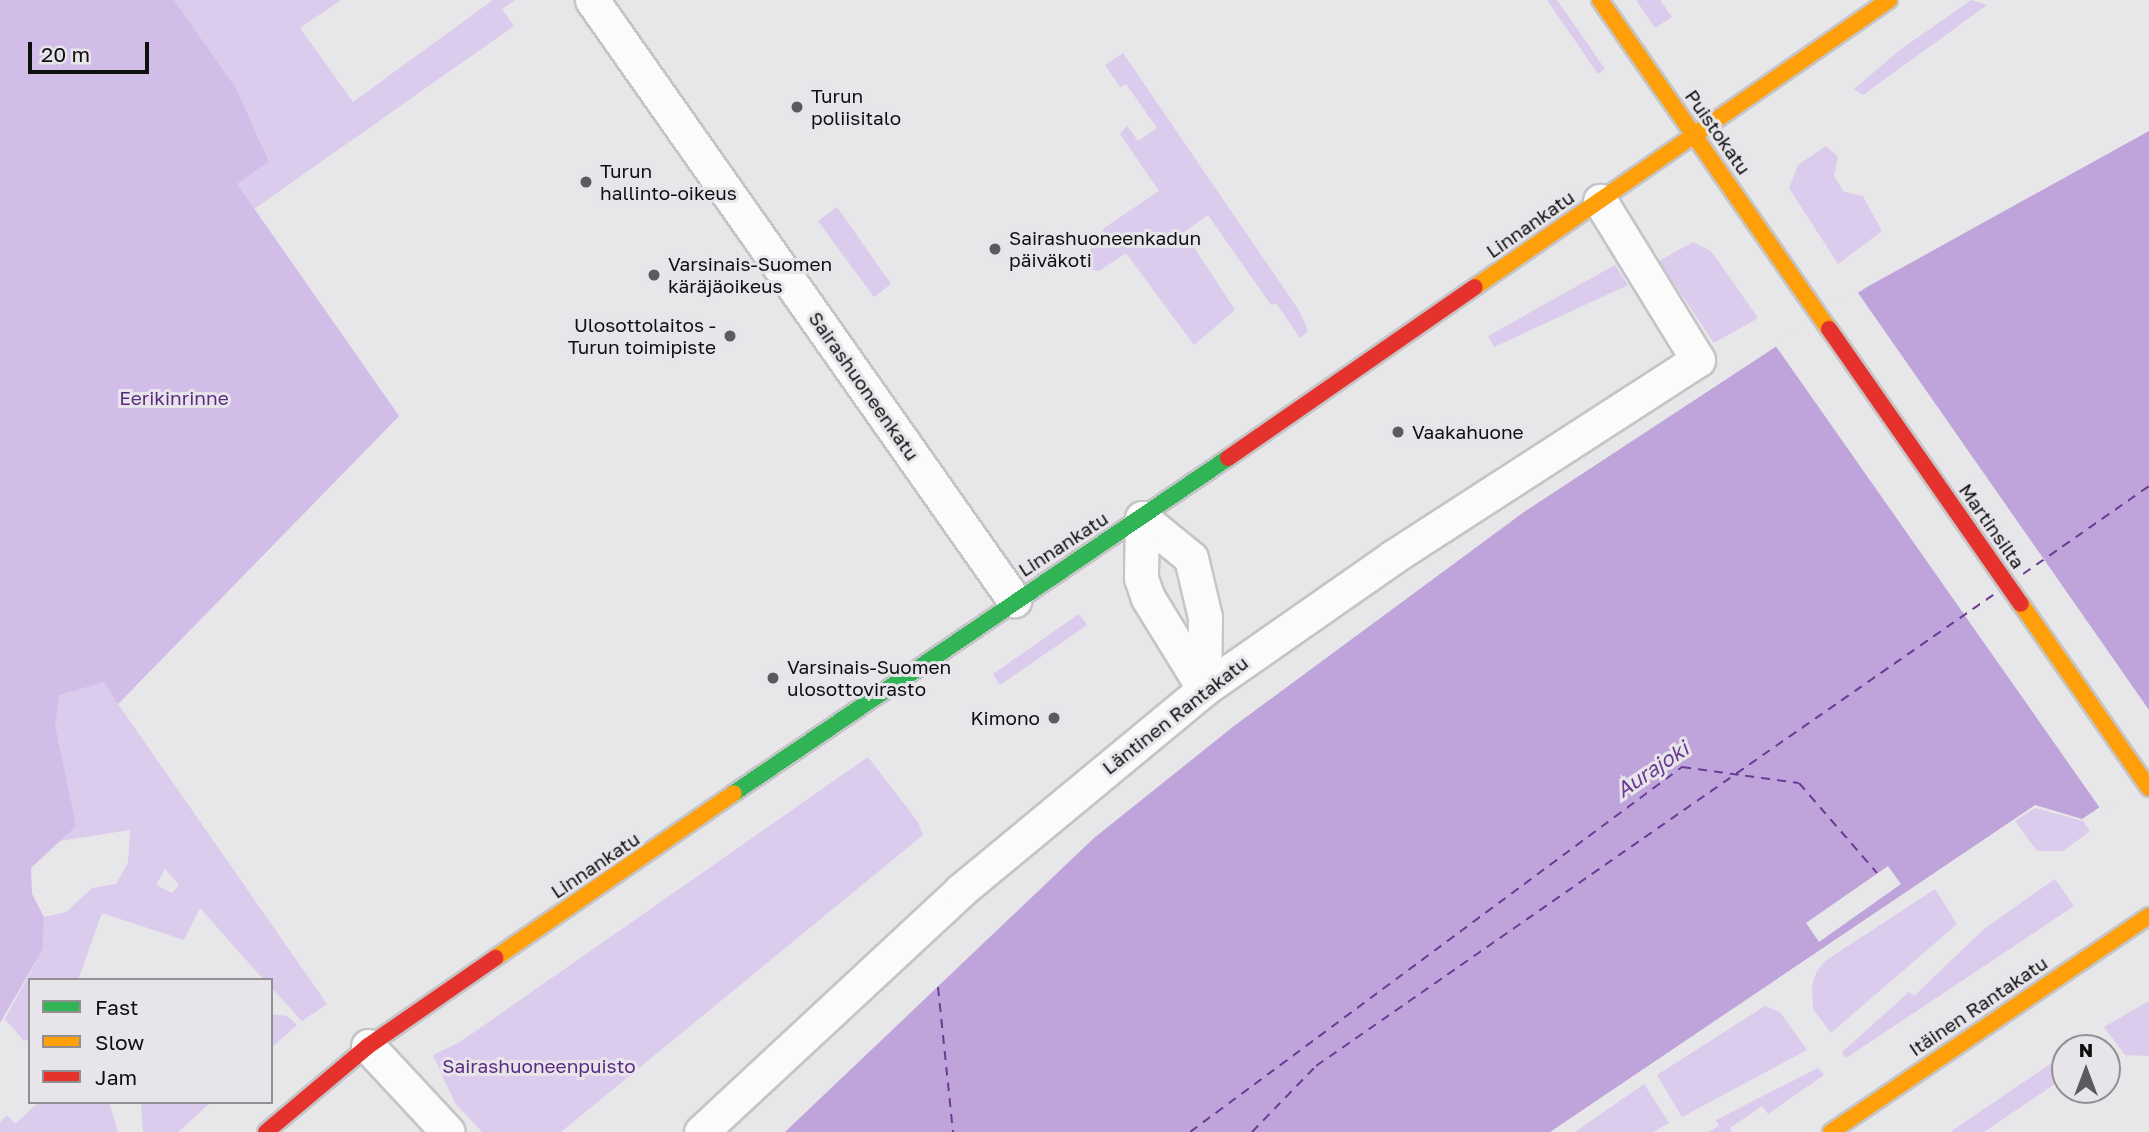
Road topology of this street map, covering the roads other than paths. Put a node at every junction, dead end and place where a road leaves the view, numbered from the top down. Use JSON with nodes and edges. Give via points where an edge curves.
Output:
{"nodes":[{"id":1,"x":592,"y":0,"type":"edge"},
{"id":2,"x":1600,"y":0,"type":"edge"},
{"id":3,"x":1889,"y":0,"type":"edge"},
{"id":4,"x":1695,"y":136,"type":"junction"},
{"id":5,"x":1600,"y":201,"type":"junction"},
{"id":6,"x":1801,"y":289,"type":"joint"},
{"id":7,"x":1142,"y":518,"type":"junction"},
{"id":8,"x":1014,"y":600,"type":"junction"},
{"id":9,"x":1204,"y":689,"type":"junction"},
{"id":10,"x":2149,"y":788,"type":"edge"},
{"id":11,"x":2149,"y":916,"type":"edge"},
{"id":12,"x":368,"y":1046,"type":"junction"},
{"id":13,"x":266,"y":1132,"type":"edge"},
{"id":14,"x":447,"y":1132,"type":"edge"},
{"id":15,"x":701,"y":1132,"type":"edge"},
{"id":16,"x":1831,"y":1132,"type":"edge"}],
"edges":[{"from":1,"to":8,"type":"street","name":"Sairashuoneenkatu"},
{"from":2,"to":4,"type":"street","name":"Puistokatu"},
{"from":3,"to":4,"type":"street","name":"Linnankatu"},
{"from":4,"to":5,"type":"street","name":"Linnankatu"},
{"from":4,"to":6,"type":"street","name":"Puistokatu"},
{"from":5,"to":7,"type":"street","name":"Linnankatu"},
{"from":5,"to":9,"type":"street","name":"Läntinen Rantakatu","via":[[1698,360],[1393,557]]},
{"from":6,"to":10,"type":"street","name":"Martinsilta"},
{"from":7,"to":8,"type":"street","name":"Linnankatu"},
{"from":7,"to":9,"type":"street","via":[[1142,578],[1148,598]]},
{"from":7,"to":9,"type":"street","via":[[1191,558],[1205,617]]},
{"from":8,"to":12,"type":"street","name":"Linnankatu"},
{"from":9,"to":15,"type":"street","name":"Läntinen Rantakatu","via":[[960,891],[749,1082]]},
{"from":11,"to":16,"type":"street","name":"Itäinen Rantakatu"},
{"from":12,"to":13,"type":"street","name":"Linnankatu"},
{"from":12,"to":14,"type":"street"}]}
